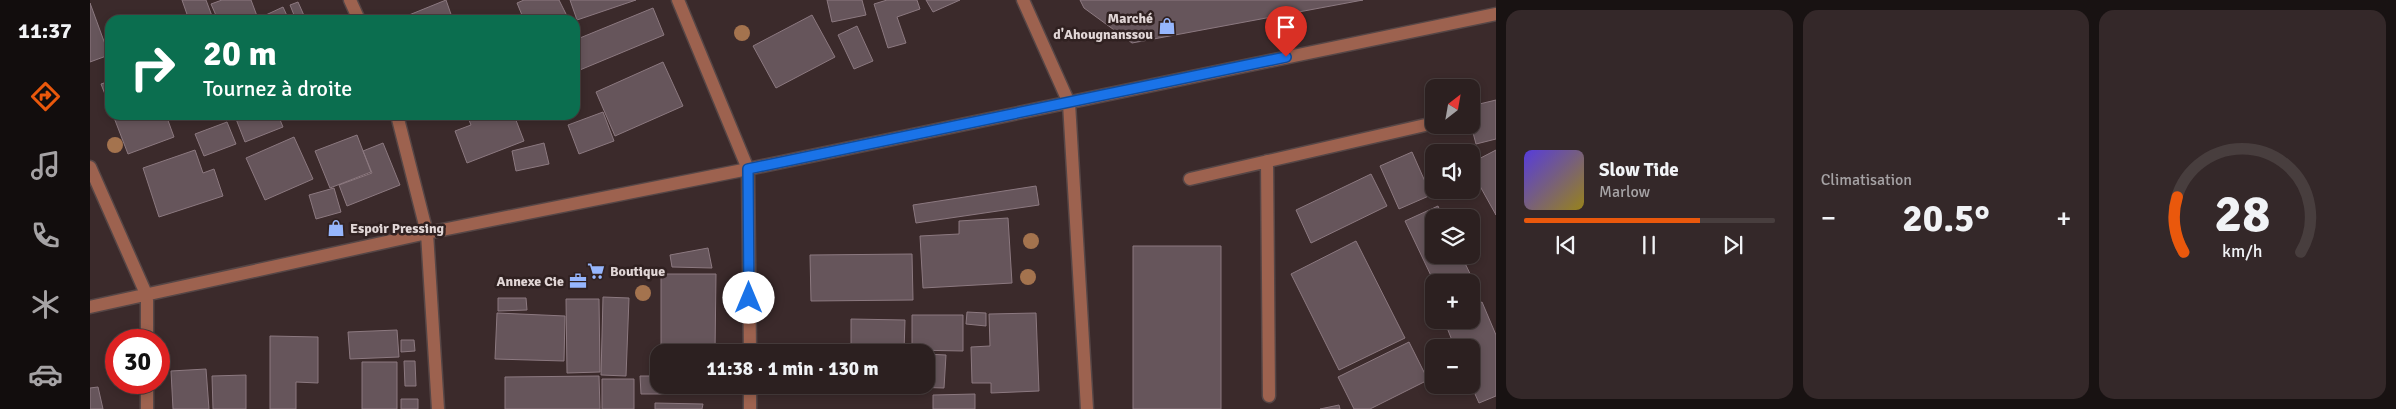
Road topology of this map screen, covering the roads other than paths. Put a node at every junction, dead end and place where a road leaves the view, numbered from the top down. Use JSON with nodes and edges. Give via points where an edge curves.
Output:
{"nodes":[{"id":1,"x":350,"y":0,"type":"edge"},
{"id":2,"x":678,"y":0,"type":"edge"},
{"id":3,"x":1023,"y":0,"type":"edge"},
{"id":4,"x":1496,"y":14,"type":"edge"},
{"id":5,"x":357,"y":15,"type":"edge"},
{"id":6,"x":1068,"y":103,"type":"junction"},
{"id":7,"x":398,"y":120,"type":"edge"},
{"id":8,"x":1425,"y":125,"type":"edge"},
{"id":9,"x":1267,"y":162,"type":"junction"},
{"id":10,"x":90,"y":167,"type":"edge"},
{"id":11,"x":748,"y":169,"type":"junction"},
{"id":12,"x":1190,"y":179,"type":"dead end"},
{"id":13,"x":427,"y":233,"type":"junction"},
{"id":14,"x":147,"y":296,"type":"junction"},
{"id":15,"x":90,"y":307,"type":"edge"},
{"id":16,"x":147,"y":329,"type":"edge"},
{"id":17,"x":750,"y":344,"type":"edge"},
{"id":18,"x":147,"y":394,"type":"edge"},
{"id":19,"x":750,"y":394,"type":"edge"},
{"id":20,"x":1270,"y":396,"type":"dead end"},
{"id":21,"x":147,"y":409,"type":"edge"},
{"id":22,"x":438,"y":409,"type":"edge"},
{"id":23,"x":750,"y":409,"type":"edge"},
{"id":24,"x":1087,"y":409,"type":"edge"}],
"edges":[{"from":1,"to":5,"type":"street"},
{"from":2,"to":11,"type":"street"},
{"from":3,"to":6,"type":"street"},
{"from":4,"to":6,"type":"street"},
{"from":6,"to":11,"type":"street"},
{"from":6,"to":24,"type":"street"},
{"from":7,"to":13,"type":"street"},
{"from":8,"to":9,"type":"street"},
{"from":9,"to":12,"type":"street"},
{"from":9,"to":20,"type":"street"},
{"from":10,"to":14,"type":"street"},
{"from":11,"to":13,"type":"street"},
{"from":11,"to":17,"type":"street"},
{"from":13,"to":14,"type":"street"},
{"from":13,"to":22,"type":"street"},
{"from":14,"to":15,"type":"street"},
{"from":14,"to":16,"type":"street"},
{"from":18,"to":21,"type":"street"},
{"from":19,"to":23,"type":"street"}]}
